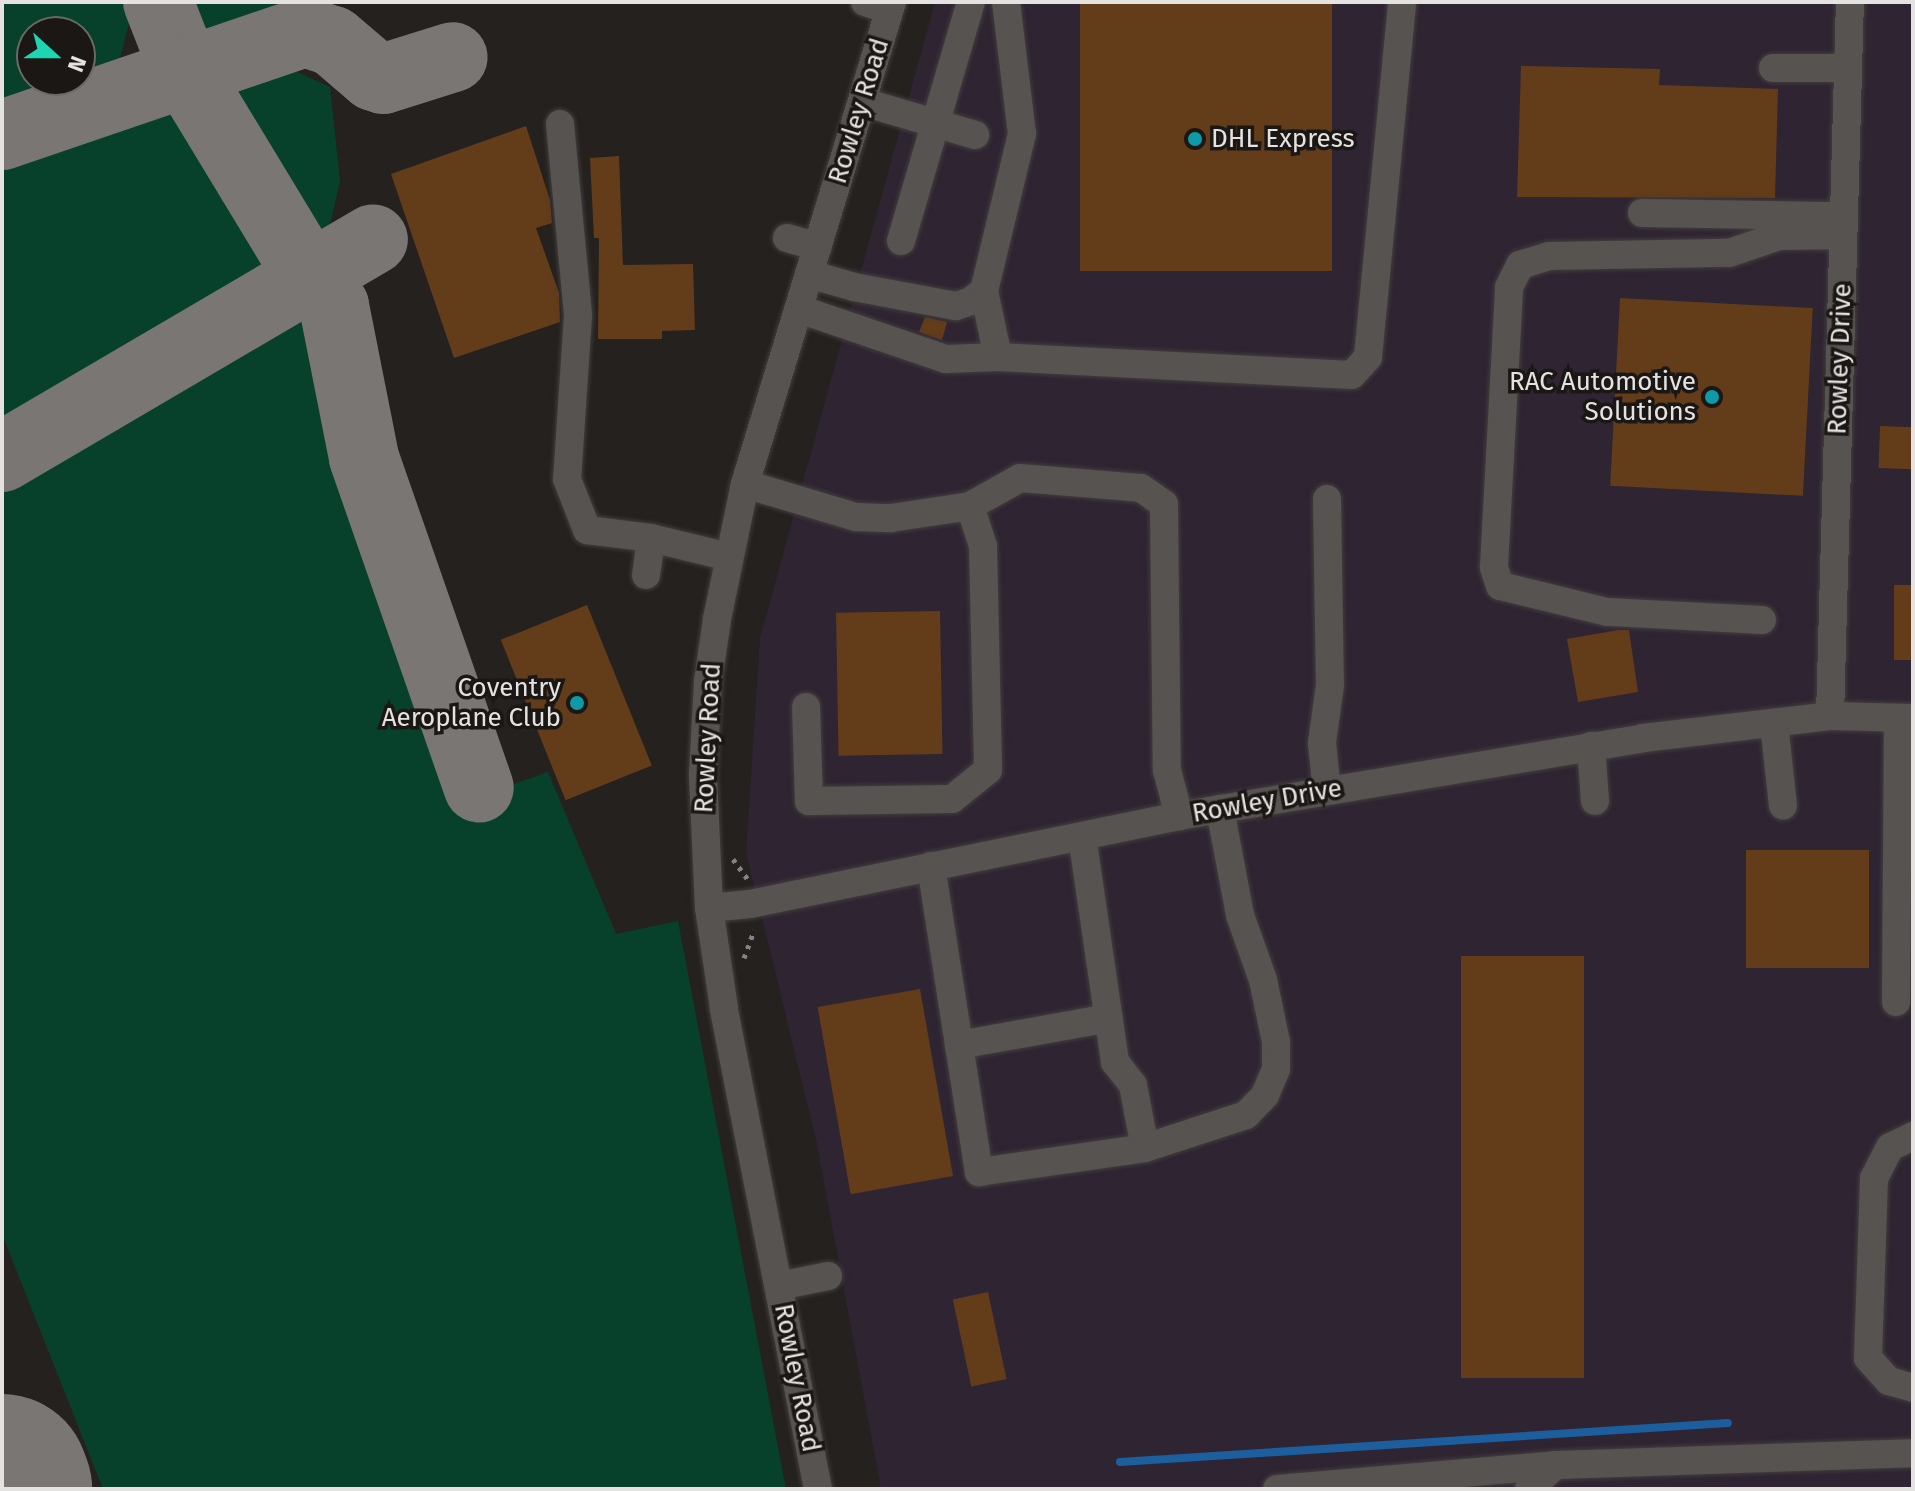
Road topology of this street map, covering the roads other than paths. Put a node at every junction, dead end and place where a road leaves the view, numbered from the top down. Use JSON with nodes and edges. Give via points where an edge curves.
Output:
{"nodes":[{"id":1,"x":971,"y":2,"type":"edge"},
{"id":2,"x":1006,"y":2,"type":"edge"},
{"id":3,"x":1402,"y":2,"type":"edge"},
{"id":4,"x":1850,"y":2,"type":"edge"},
{"id":5,"x":882,"y":5,"type":"edge"},
{"id":6,"x":1773,"y":68,"type":"dead end"},
{"id":7,"x":1848,"y":68,"type":"junction"},
{"id":8,"x":863,"y":102,"type":"junction"},
{"id":9,"x":560,"y":124,"type":"dead end"},
{"id":10,"x":936,"y":124,"type":"junction"},
{"id":11,"x":975,"y":135,"type":"dead end"},
{"id":12,"x":1642,"y":213,"type":"dead end"},
{"id":13,"x":1844,"y":226,"type":"junction"},
{"id":14,"x":787,"y":238,"type":"dead end"},
{"id":15,"x":901,"y":241,"type":"dead end"},
{"id":16,"x":814,"y":261,"type":"junction"},
{"id":17,"x":984,"y":291,"type":"junction"},
{"id":18,"x":799,"y":309,"type":"junction"},
{"id":19,"x":998,"y":357,"type":"junction"},
{"id":20,"x":745,"y":484,"type":"junction"},
{"id":21,"x":1327,"y":499,"type":"dead end"},
{"id":22,"x":970,"y":506,"type":"junction"},
{"id":23,"x":651,"y":538,"type":"junction"},
{"id":24,"x":729,"y":557,"type":"junction"},
{"id":25,"x":646,"y":575,"type":"dead end"},
{"id":26,"x":1762,"y":620,"type":"dead end"},
{"id":27,"x":806,"y":707,"type":"dead end"},
{"id":28,"x":1830,"y":716,"type":"junction"},
{"id":29,"x":1905,"y":718,"type":"edge"},
{"id":30,"x":1774,"y":723,"type":"junction"},
{"id":31,"x":1591,"y":746,"type":"junction"},
{"id":32,"x":1327,"y":791,"type":"junction"},
{"id":33,"x":1595,"y":801,"type":"dead end"},
{"id":34,"x":1783,"y":806,"type":"dead end"},
{"id":35,"x":1220,"y":809,"type":"junction"},
{"id":36,"x":1179,"y":816,"type":"junction"},
{"id":37,"x":1082,"y":836,"type":"junction"},
{"id":38,"x":931,"y":866,"type":"junction"},
{"id":39,"x":709,"y":908,"type":"junction"},
{"id":40,"x":1896,"y":1002,"type":"dead end"},
{"id":41,"x":1109,"y":1018,"type":"junction"},
{"id":42,"x":959,"y":1045,"type":"junction"},
{"id":43,"x":1913,"y":1136,"type":"edge"},
{"id":44,"x":1145,"y":1148,"type":"junction"},
{"id":45,"x":828,"y":1276,"type":"dead end"},
{"id":46,"x":779,"y":1286,"type":"junction"},
{"id":47,"x":1913,"y":1388,"type":"edge"},
{"id":48,"x":1913,"y":1453,"type":"edge"},
{"id":49,"x":1556,"y":1465,"type":"junction"},
{"id":50,"x":818,"y":1489,"type":"edge"},
{"id":51,"x":1277,"y":1489,"type":"edge"},
{"id":52,"x":1529,"y":1489,"type":"edge"}],
"edges":[{"from":1,"to":10,"type":"street"},
{"from":2,"to":17,"type":"street","via":[[1022,134]]},
{"from":3,"to":19,"type":"street","via":[[1368,357],[1352,375]]},
{"from":4,"to":7,"type":"street","name":"Rowley Drive"},
{"from":5,"to":8,"type":"street","name":"Rowley Road"},
{"from":6,"to":7,"type":"street"},
{"from":7,"to":13,"type":"street","name":"Rowley Drive"},
{"from":8,"to":10,"type":"street"},
{"from":8,"to":16,"type":"street","name":"Rowley Road"},
{"from":9,"to":23,"type":"street","via":[[578,315],[567,479],[587,530]]},
{"from":10,"to":11,"type":"street"},
{"from":10,"to":15,"type":"street"},
{"from":12,"to":13,"type":"street"},
{"from":13,"to":26,"type":"street","via":[[1779,236],[1729,253],[1549,256],[1520,265],[1509,287],[1494,567],[1500,586],[1607,612]]},
{"from":13,"to":28,"type":"street","name":"Rowley Drive"},
{"from":14,"to":16,"type":"street"},
{"from":16,"to":17,"type":"street","via":[[854,287],[956,306]]},
{"from":16,"to":18,"type":"street","name":"Rowley Road"},
{"from":17,"to":19,"type":"street"},
{"from":18,"to":19,"type":"street","via":[[946,359]]},
{"from":18,"to":20,"type":"street","name":"Rowley Road"},
{"from":20,"to":22,"type":"street","via":[[856,517],[891,518]]},
{"from":20,"to":24,"type":"street","name":"Rowley Road"},
{"from":21,"to":32,"type":"street","via":[[1330,685],[1322,743]]},
{"from":22,"to":27,"type":"street","via":[[983,546],[988,770],[952,799],[809,801]]},
{"from":22,"to":36,"type":"street","via":[[1020,478],[1141,488],[1164,504],[1167,770]]},
{"from":23,"to":24,"type":"street"},
{"from":23,"to":25,"type":"street"},
{"from":24,"to":39,"type":"street","name":"Rowley Road","via":[[708,681],[703,758]]},
{"from":28,"to":29,"type":"street","name":"Rowley Drive"},
{"from":28,"to":30,"type":"street","name":"Rowley Drive"},
{"from":29,"to":40,"type":"street"},
{"from":30,"to":31,"type":"street","name":"Rowley Drive"},
{"from":30,"to":34,"type":"street"},
{"from":31,"to":32,"type":"street","name":"Rowley Drive"},
{"from":31,"to":33,"type":"street"},
{"from":32,"to":35,"type":"street","name":"Rowley Drive"},
{"from":35,"to":36,"type":"street","name":"Rowley Drive"},
{"from":35,"to":44,"type":"street","via":[[1240,915],[1263,980],[1276,1069],[1265,1095],[1246,1115]]},
{"from":36,"to":37,"type":"street","name":"Rowley Drive"},
{"from":37,"to":38,"type":"street","name":"Rowley Drive"},
{"from":37,"to":41,"type":"street"},
{"from":38,"to":39,"type":"street","name":"Rowley Drive"},
{"from":38,"to":42,"type":"street"},
{"from":39,"to":46,"type":"street","name":"Rowley Road"},
{"from":41,"to":42,"type":"street"},
{"from":41,"to":44,"type":"street","via":[[1115,1062],[1133,1085]]},
{"from":42,"to":44,"type":"street","via":[[979,1172]]},
{"from":43,"to":47,"type":"street","via":[[1890,1147],[1874,1178],[1868,1358],[1889,1381]]},
{"from":45,"to":46,"type":"street"},
{"from":46,"to":50,"type":"street","name":"Rowley Road"},
{"from":48,"to":49,"type":"street"},
{"from":49,"to":51,"type":"street"},
{"from":49,"to":52,"type":"street"}]}
